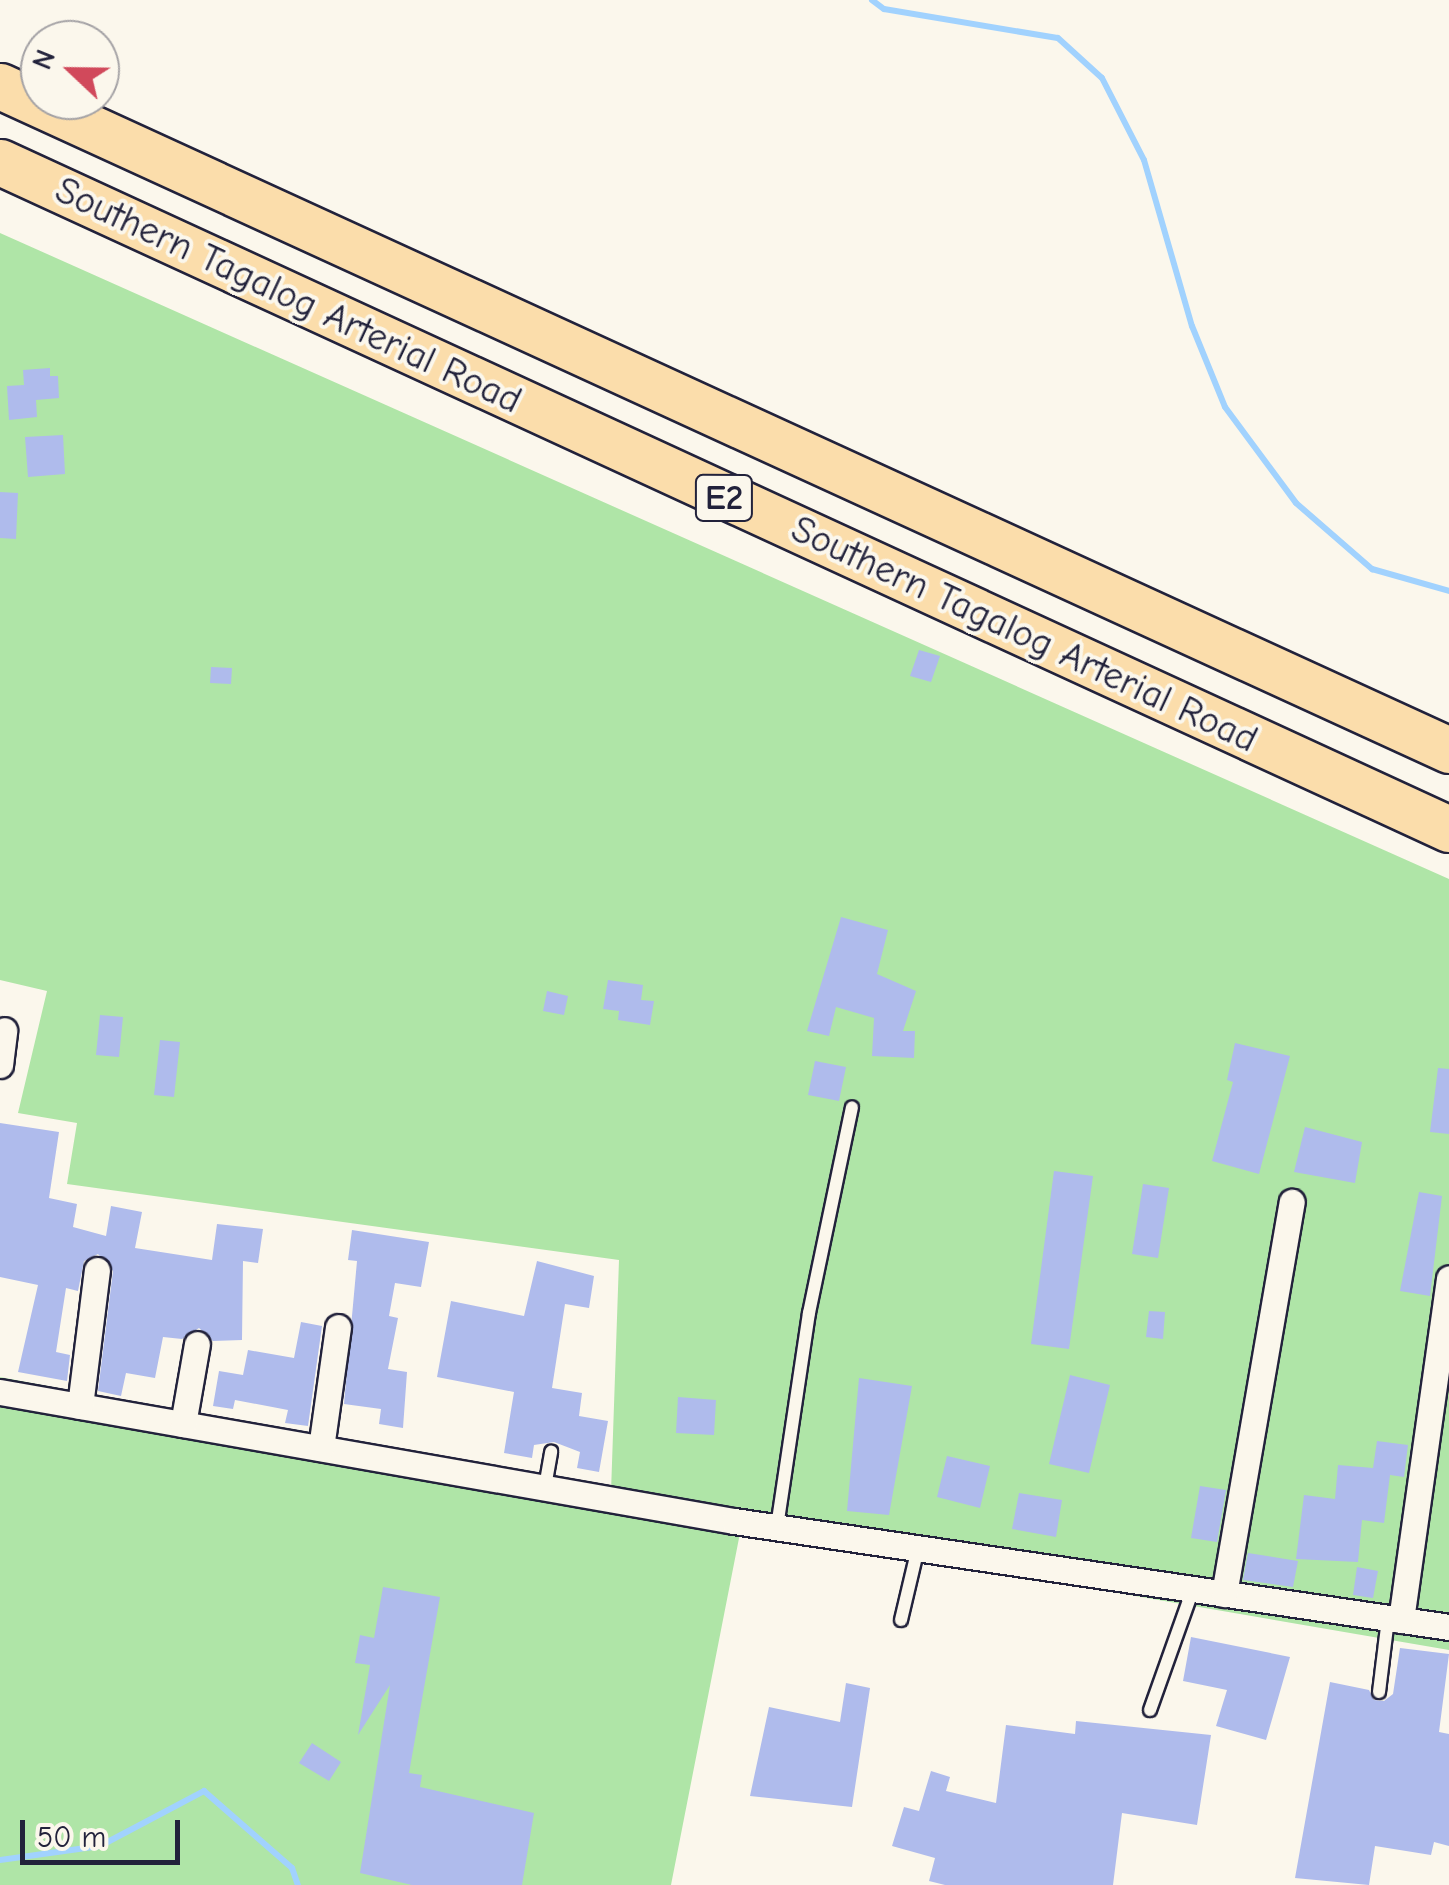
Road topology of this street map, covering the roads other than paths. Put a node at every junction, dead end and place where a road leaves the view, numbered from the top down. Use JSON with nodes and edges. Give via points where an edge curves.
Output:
{"nodes":[{"id":1,"x":0,"y":86,"type":"edge"},
{"id":2,"x":0,"y":162,"type":"edge"},
{"id":3,"x":1449,"y":750,"type":"edge"},
{"id":4,"x":1449,"y":829,"type":"edge"},
{"id":5,"x":4,"y":1030,"type":"dead end"},
{"id":6,"x":0,"y":1065,"type":"edge"},
{"id":7,"x":852,"y":1107,"type":"dead end"},
{"id":8,"x":1292,"y":1202,"type":"dead end"},
{"id":9,"x":97,"y":1270,"type":"dead end"},
{"id":10,"x":1449,"y":1278,"type":"edge"},
{"id":11,"x":338,"y":1328,"type":"dead end"},
{"id":12,"x":197,"y":1344,"type":"dead end"},
{"id":13,"x":0,"y":1392,"type":"edge"},
{"id":14,"x":80,"y":1406,"type":"junction"},
{"id":15,"x":184,"y":1424,"type":"junction"},
{"id":16,"x":321,"y":1448,"type":"junction"},
{"id":17,"x":551,"y":1452,"type":"dead end"},
{"id":18,"x":544,"y":1487,"type":"junction"},
{"id":19,"x":776,"y":1527,"type":"junction"},
{"id":20,"x":918,"y":1548,"type":"junction"},
{"id":21,"x":1192,"y":1592,"type":"junction"},
{"id":22,"x":1224,"y":1594,"type":"junction"},
{"id":23,"x":1394,"y":1619,"type":"junction"},
{"id":24,"x":901,"y":1620,"type":"dead end"},
{"id":25,"x":1449,"y":1627,"type":"edge"},
{"id":26,"x":1379,"y":1692,"type":"dead end"},
{"id":27,"x":1150,"y":1710,"type":"dead end"}],
"edges":[{"from":1,"to":3,"type":"highway","name":"Southern Tagalog Arterial Road","number":"E2"},
{"from":2,"to":4,"type":"highway","name":"Southern Tagalog Arterial Road","number":"E2"},
{"from":5,"to":6,"type":"street"},
{"from":7,"to":19,"type":"lane","via":[[809,1313]]},
{"from":8,"to":22,"type":"street"},
{"from":9,"to":14,"type":"street"},
{"from":10,"to":23,"type":"street"},
{"from":11,"to":16,"type":"street"},
{"from":12,"to":15,"type":"street"},
{"from":13,"to":14,"type":"street"},
{"from":14,"to":15,"type":"street"},
{"from":15,"to":16,"type":"street"},
{"from":16,"to":18,"type":"street"},
{"from":17,"to":18,"type":"lane"},
{"from":18,"to":19,"type":"street"},
{"from":19,"to":20,"type":"street"},
{"from":20,"to":21,"type":"street"},
{"from":20,"to":24,"type":"lane"},
{"from":21,"to":22,"type":"street"},
{"from":21,"to":27,"type":"lane"},
{"from":22,"to":23,"type":"street"},
{"from":23,"to":25,"type":"street"},
{"from":23,"to":26,"type":"lane"}]}
